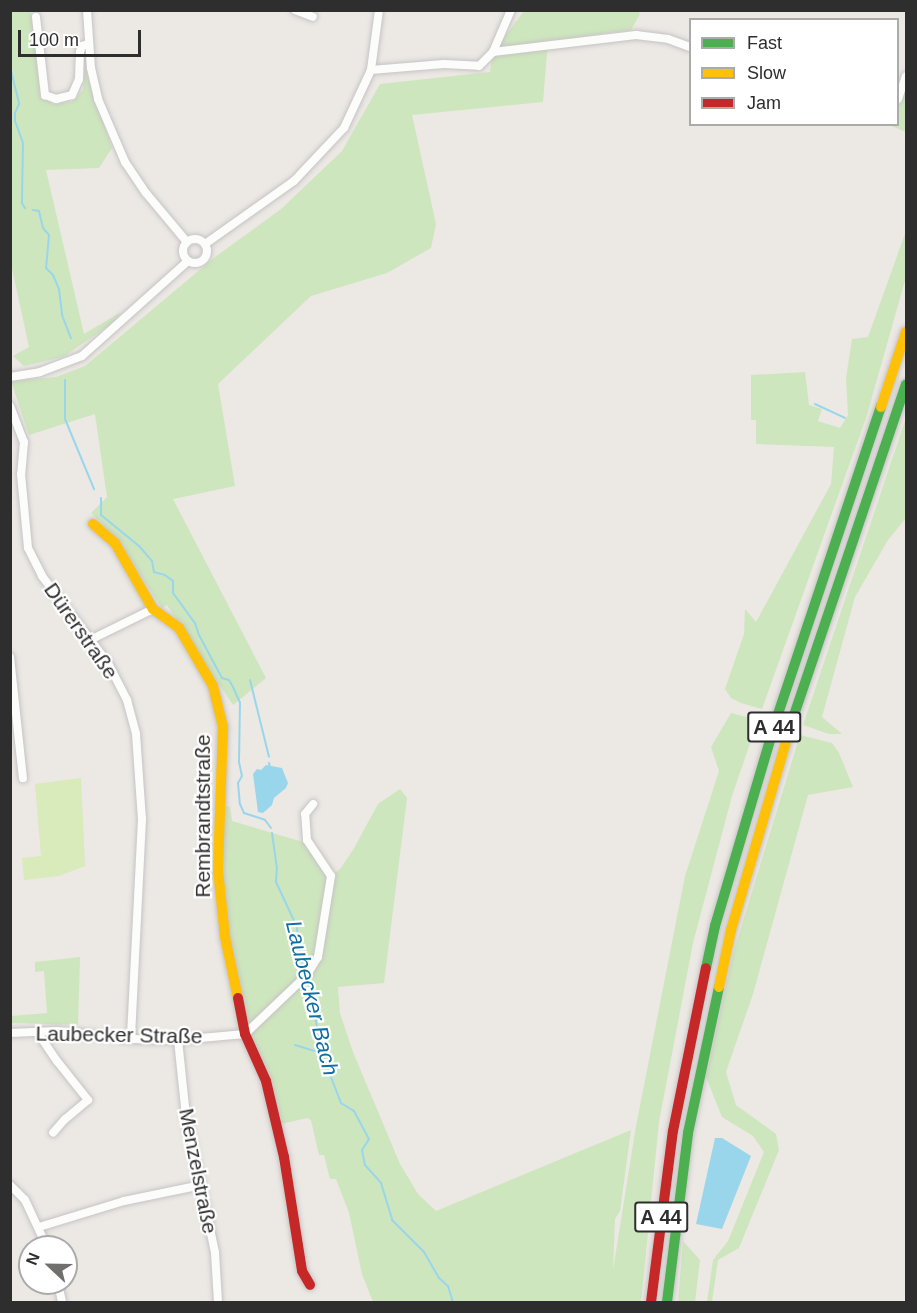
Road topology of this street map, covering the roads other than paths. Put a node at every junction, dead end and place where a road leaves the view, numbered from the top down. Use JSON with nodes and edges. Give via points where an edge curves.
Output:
{"nodes":[{"id":1,"x":87,"y":10,"type":"edge"},
{"id":2,"x":295,"y":10,"type":"edge"},
{"id":3,"x":379,"y":10,"type":"edge"},
{"id":4,"x":511,"y":10,"type":"edge"},
{"id":5,"x":36,"y":17,"type":"dead end"},
{"id":6,"x":313,"y":17,"type":"dead end"},
{"id":7,"x":88,"y":44,"type":"junction"},
{"id":8,"x":689,"y":47,"type":"edge"},
{"id":9,"x":493,"y":52,"type":"junction"},
{"id":10,"x":371,"y":70,"type":"junction"},
{"id":11,"x":906,"y":76,"type":"edge"},
{"id":12,"x":899,"y":94,"type":"edge"},
{"id":13,"x":187,"y":242,"type":"junction"},
{"id":14,"x":205,"y":244,"type":"junction"},
{"id":15,"x":188,"y":261,"type":"junction"},
{"id":16,"x":906,"y":332,"type":"edge"},
{"id":17,"x":10,"y":377,"type":"edge"},
{"id":18,"x":906,"y":385,"type":"edge"},
{"id":19,"x":10,"y":406,"type":"edge"},
{"id":20,"x":93,"y":524,"type":"dead end"},
{"id":21,"x":153,"y":609,"type":"junction"},
{"id":22,"x":90,"y":640,"type":"junction"},
{"id":23,"x":10,"y":657,"type":"edge"},
{"id":24,"x":22,"y":778,"type":"dead end"},
{"id":25,"x":313,"y":804,"type":"dead end"},
{"id":26,"x":10,"y":1033,"type":"edge"},
{"id":27,"x":38,"y":1033,"type":"junction"},
{"id":28,"x":244,"y":1034,"type":"junction"},
{"id":29,"x":131,"y":1039,"type":"junction"},
{"id":30,"x":178,"y":1040,"type":"junction"},
{"id":31,"x":53,"y":1133,"type":"dead end"},
{"id":32,"x":10,"y":1185,"type":"edge"},
{"id":33,"x":201,"y":1185,"type":"junction"},
{"id":34,"x":39,"y":1227,"type":"junction"},
{"id":35,"x":42,"y":1235,"type":"edge"},
{"id":36,"x":310,"y":1285,"type":"dead end"},
{"id":37,"x":218,"y":1302,"type":"edge"},
{"id":38,"x":651,"y":1302,"type":"edge"},
{"id":39,"x":667,"y":1302,"type":"edge"}],
"edges":[{"from":1,"to":7,"type":"street"},
{"from":2,"to":6,"type":"street"},
{"from":3,"to":10,"type":"street"},
{"from":4,"to":9,"type":"street"},
{"from":5,"to":7,"type":"street","via":[[45,95],[56,99],[72,95],[79,79],[80,52]]},
{"from":7,"to":13,"type":"street","via":[[99,99],[125,162]]},
{"from":8,"to":9,"type":"street","via":[[636,35]]},
{"from":9,"to":10,"type":"street","via":[[479,66],[444,64]]},
{"from":10,"to":14,"type":"street","via":[[353,111],[332,144],[294,181]]},
{"from":11,"to":12,"type":"street"},
{"from":13,"to":14,"type":"street","via":[[196,239]]},
{"from":13,"to":15,"type":"street","via":[[182,252]]},
{"from":14,"to":15,"type":"street","via":[[203,260]]},
{"from":15,"to":17,"type":"street","via":[[82,356],[40,372]]},
{"from":16,"to":38,"type":"main road","number":"A 44","via":[[777,717],[715,927],[673,1131]]},
{"from":18,"to":39,"type":"main road","number":"A 44","via":[[810,662],[731,930],[688,1133]]},
{"from":19,"to":22,"type":"street","name":"Dürerstraße","via":[[24,442],[21,474],[28,548],[42,576]]},
{"from":20,"to":21,"type":"main road","via":[[116,543]]},
{"from":21,"to":22,"type":"street"},
{"from":21,"to":28,"type":"main road","name":"Rembrandtstraße","via":[[178,628],[196,654],[213,686],[223,727],[218,870],[225,937]]},
{"from":22,"to":29,"type":"street","name":"Dürerstraße","via":[[108,663],[126,700],[141,770]]},
{"from":23,"to":24,"type":"street"},
{"from":25,"to":28,"type":"street","via":[[305,814],[307,840],[331,876],[318,957],[307,975]]},
{"from":26,"to":27,"type":"street","name":"Laubecker Straße"},
{"from":27,"to":29,"type":"street","name":"Laubecker Straße"},
{"from":27,"to":31,"type":"street","via":[[88,1100]]},
{"from":28,"to":30,"type":"street","name":"Laubecker Straße"},
{"from":28,"to":36,"type":"main road","name":"Rembrandtstraße","via":[[266,1081],[284,1158],[302,1271]]},
{"from":29,"to":30,"type":"street","name":"Laubecker Straße"},
{"from":30,"to":33,"type":"street","name":"Menzelstraße","via":[[186,1116]]},
{"from":32,"to":34,"type":"street","via":[[20,1191]]},
{"from":33,"to":34,"type":"street","via":[[124,1201]]},
{"from":33,"to":37,"type":"street","name":"Menzelstraße","via":[[214,1253]]},
{"from":34,"to":35,"type":"street"}]}
